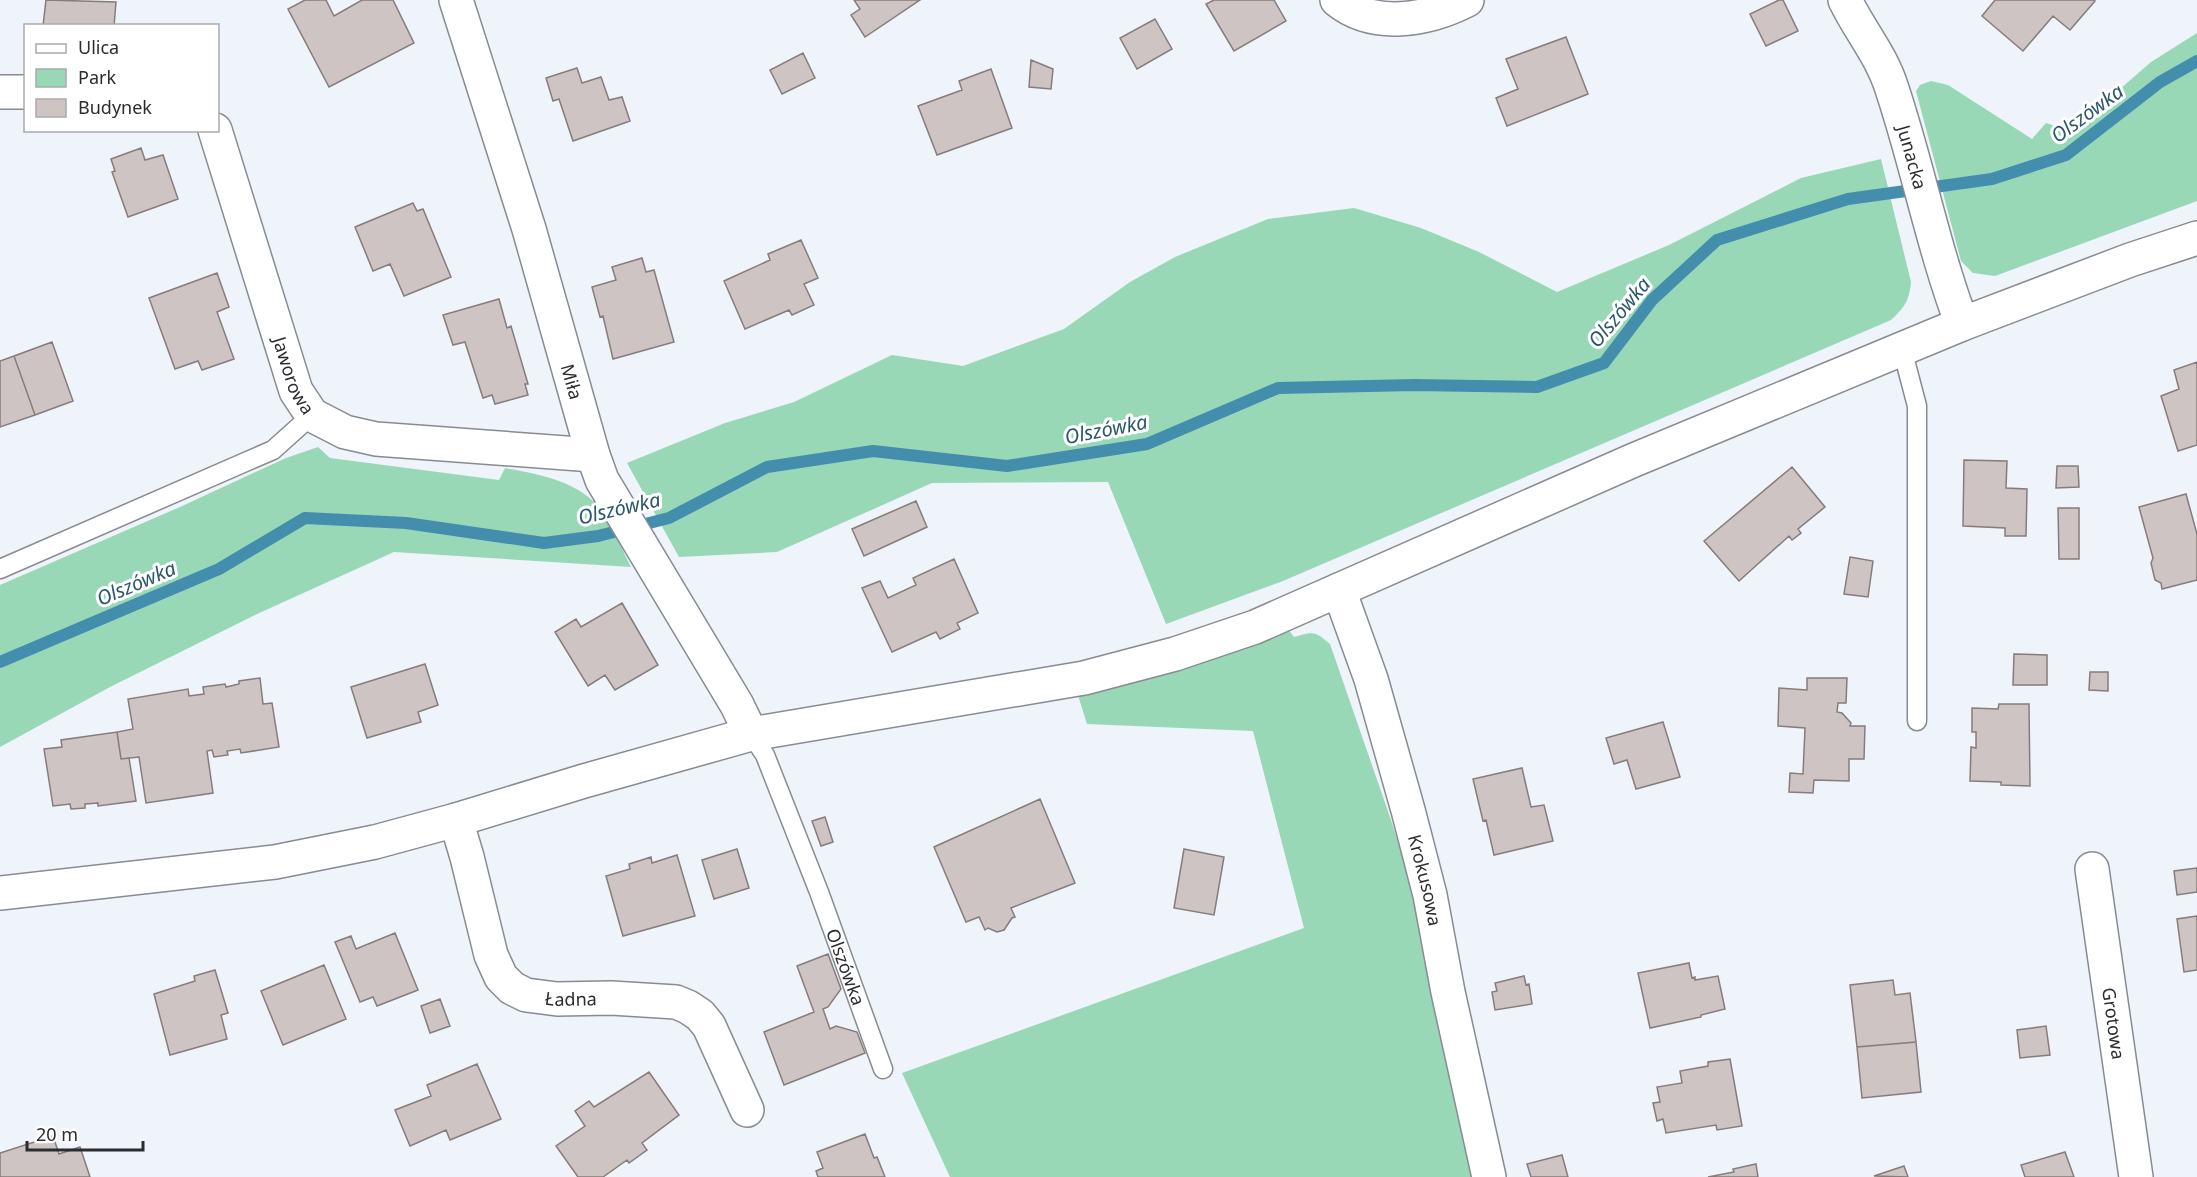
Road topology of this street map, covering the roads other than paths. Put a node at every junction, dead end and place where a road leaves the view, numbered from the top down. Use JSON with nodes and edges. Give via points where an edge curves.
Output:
{"nodes":[{"id":1,"x":456,"y":0,"type":"edge"},
{"id":2,"x":1337,"y":0,"type":"edge"},
{"id":3,"x":1467,"y":0,"type":"edge"},
{"id":4,"x":1845,"y":0,"type":"edge"},
{"id":5,"x":0,"y":92,"type":"edge"},
{"id":6,"x":24,"y":92,"type":"edge"},
{"id":7,"x":216,"y":132,"type":"edge"},
{"id":8,"x":2197,"y":238,"type":"edge"},
{"id":9,"x":1962,"y":324,"type":"junction"},
{"id":10,"x":1902,"y":349,"type":"junction"},
{"id":11,"x":312,"y":415,"type":"junction"},
{"id":12,"x":597,"y":468,"type":"junction"},
{"id":13,"x":0,"y":569,"type":"edge"},
{"id":14,"x":1339,"y":590,"type":"junction"},
{"id":15,"x":1917,"y":721,"type":"dead end"},
{"id":16,"x":751,"y":734,"type":"junction"},
{"id":17,"x":456,"y":820,"type":"junction"},
{"id":18,"x":2092,"y":869,"type":"dead end"},
{"id":19,"x":0,"y":893,"type":"edge"},
{"id":20,"x":883,"y":1069,"type":"dead end"},
{"id":21,"x":747,"y":1110,"type":"dead end"},
{"id":22,"x":1489,"y":1177,"type":"edge"},
{"id":23,"x":2136,"y":1177,"type":"edge"}],
"edges":[{"from":1,"to":12,"type":"street","name":"Miła","via":[[529,229]]},
{"from":2,"to":3,"type":"street","via":[[1368,15],[1395,19],[1422,17]]},
{"from":4,"to":9,"type":"street","name":"Junacka","via":[[1881,60],[1892,89]]},
{"from":5,"to":6,"type":"street"},
{"from":7,"to":11,"type":"street","name":"Jaworowa","via":[[296,391]]},
{"from":8,"to":9,"type":"street"},
{"from":9,"to":10,"type":"street"},
{"from":10,"to":14,"type":"street","via":[[1634,460]]},
{"from":10,"to":15,"type":"lane","via":[[1917,406]]},
{"from":11,"to":12,"type":"street","name":"Jaworowa","via":[[345,432],[376,439]]},
{"from":11,"to":13,"type":"lane","via":[[273,450]]},
{"from":12,"to":16,"type":"street","name":"Miła"},
{"from":14,"to":16,"type":"street","via":[[1235,634],[1084,678]]},
{"from":14,"to":22,"type":"street","name":"Krokusowa","via":[[1371,679],[1430,895]]},
{"from":16,"to":17,"type":"street"},
{"from":16,"to":20,"type":"lane","name":"Olszówka","via":[[765,754]]},
{"from":17,"to":19,"type":"street","via":[[375,842],[275,862]]},
{"from":17,"to":21,"type":"street","name":"Ładna","via":[[491,955],[501,977],[512,988],[547,998],[676,1002],[688,1007],[709,1026]]},
{"from":18,"to":23,"type":"street","name":"Grotowa"}]}
